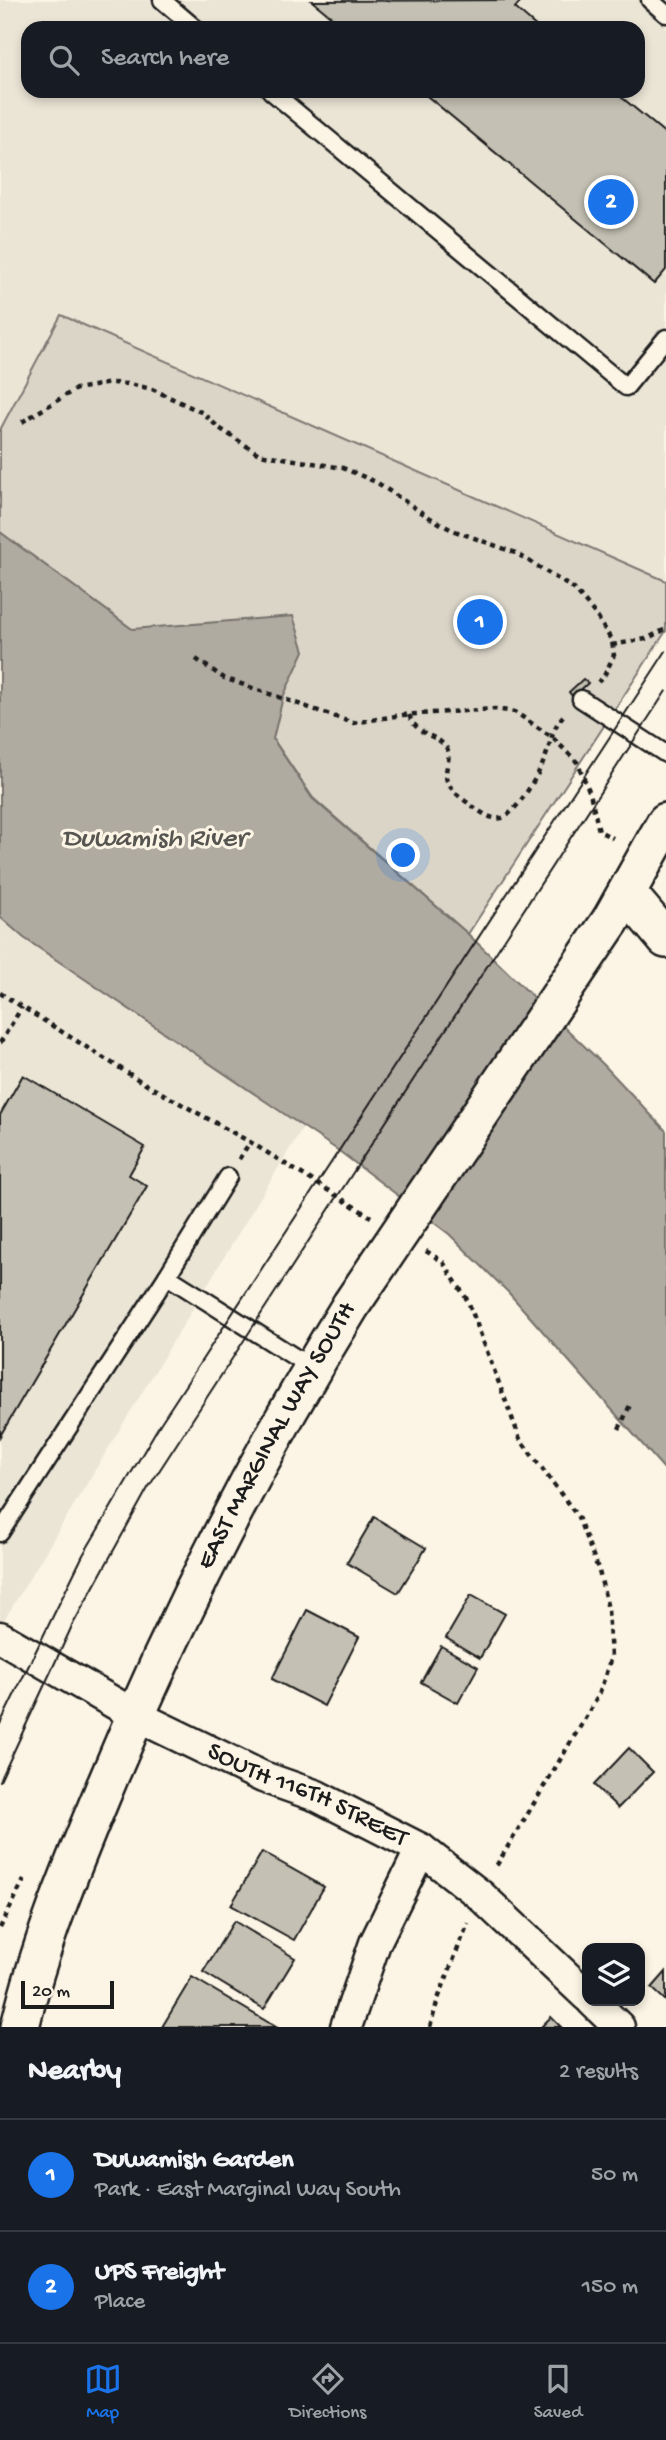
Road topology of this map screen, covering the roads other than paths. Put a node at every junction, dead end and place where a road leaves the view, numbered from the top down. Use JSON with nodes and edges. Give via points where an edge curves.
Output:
{"nodes":[{"id":1,"x":162,"y":0,"type":"edge"},
{"id":2,"x":650,"y":0,"type":"edge"},
{"id":3,"x":666,"y":14,"type":"edge"},
{"id":4,"x":187,"y":21,"type":"edge"},
{"id":5,"x":279,"y":98,"type":"edge"},
{"id":6,"x":666,"y":338,"type":"edge"},
{"id":7,"x":581,"y":699,"type":"road end"},
{"id":8,"x":666,"y":754,"type":"edge"},
{"id":9,"x":666,"y":822,"type":"edge"},
{"id":10,"x":619,"y":907,"type":"junction"},
{"id":11,"x":666,"y":939,"type":"edge"},
{"id":12,"x":228,"y":1177,"type":"dead end"},
{"id":13,"x":167,"y":1276,"type":"junction"},
{"id":14,"x":312,"y":1368,"type":"junction"},
{"id":15,"x":0,"y":1533,"type":"edge"},
{"id":16,"x":0,"y":1637,"type":"edge"},
{"id":17,"x":135,"y":1715,"type":"junction"},
{"id":18,"x":421,"y":1849,"type":"junction"},
{"id":19,"x":582,"y":1991,"type":"edge"},
{"id":20,"x":597,"y":2006,"type":"edge"},
{"id":21,"x":20,"y":2027,"type":"edge"},
{"id":22,"x":346,"y":2027,"type":"edge"},
{"id":23,"x":619,"y":2027,"type":"edge"}],
"edges":[{"from":1,"to":4,"type":"lane"},
{"from":2,"to":3,"type":"lane"},
{"from":5,"to":6,"type":"lane","via":[[626,387]]},
{"from":7,"to":8,"type":"lane"},
{"from":9,"to":10,"type":"street","name":"EAST MARGINAL WAY SOUTH"},
{"from":10,"to":11,"type":"street"},
{"from":10,"to":14,"type":"street","name":"EAST MARGINAL WAY SOUTH","bridge":true},
{"from":12,"to":13,"type":"lane"},
{"from":13,"to":14,"type":"lane"},
{"from":13,"to":15,"type":"lane"},
{"from":14,"to":17,"type":"street","name":"EAST MARGINAL WAY SOUTH","via":[[232,1512]]},
{"from":16,"to":17,"type":"street","name":"SOUTH 116TH STREET"},
{"from":17,"to":18,"type":"street","name":"SOUTH 116TH STREET"},
{"from":17,"to":21,"type":"street","name":"EAST MARGINAL WAY SOUTH","via":[[56,1905]]},
{"from":18,"to":19,"type":"street","name":"SOUTH 116TH STREET","via":[[480,1895]]},
{"from":18,"to":22,"type":"street","via":[[375,1943]]},
{"from":20,"to":23,"type":"street"}]}
